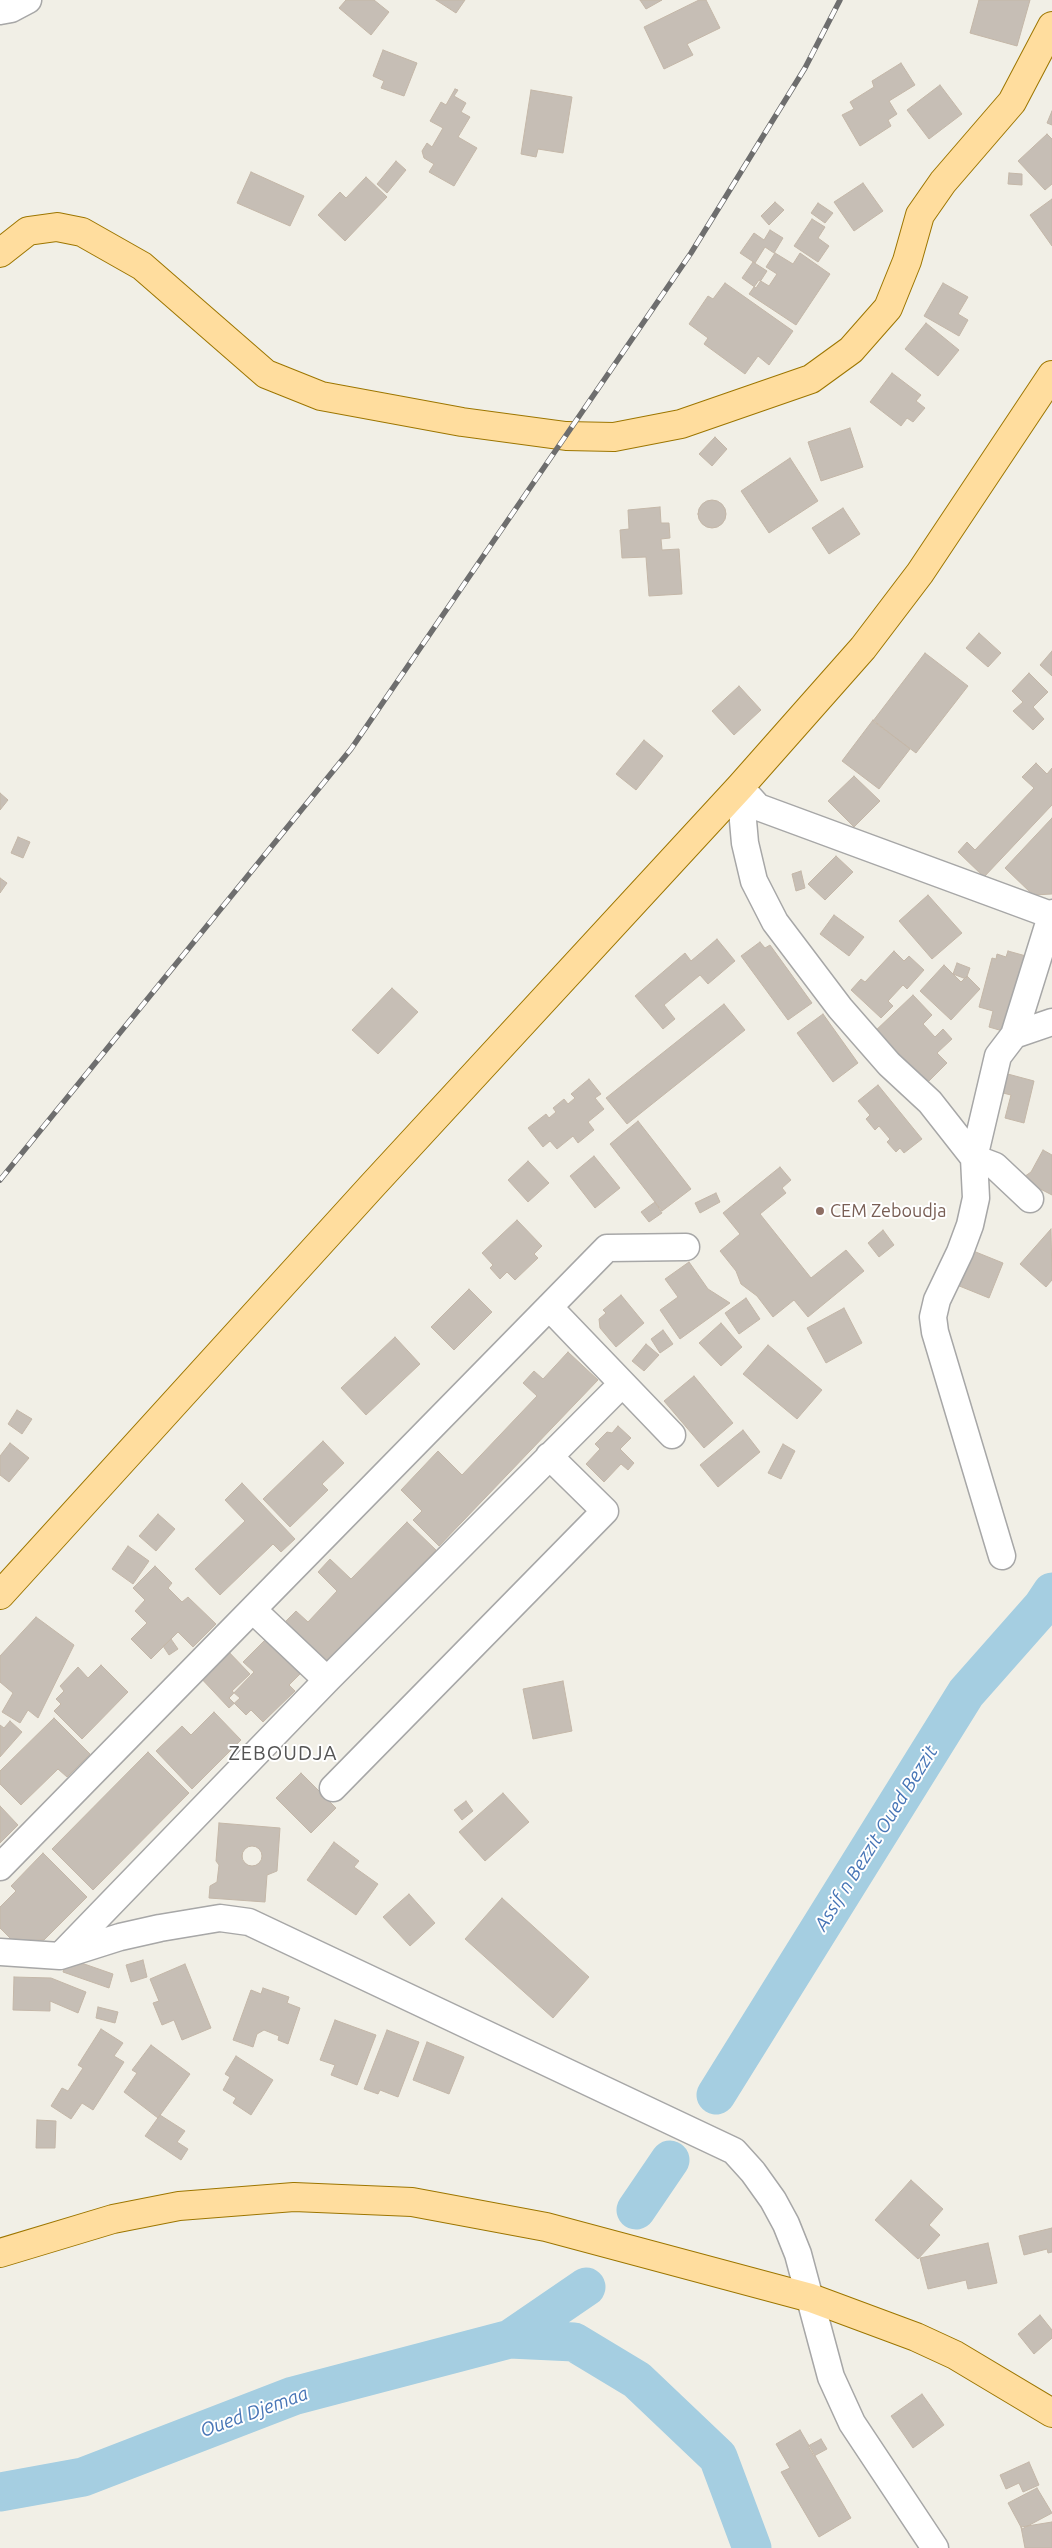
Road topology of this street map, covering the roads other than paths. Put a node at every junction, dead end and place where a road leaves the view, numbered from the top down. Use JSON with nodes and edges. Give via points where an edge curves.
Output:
{"nodes":[{"id":1,"x":28,"y":0,"type":"edge"},
{"id":2,"x":0,"y":11,"type":"edge"},
{"id":3,"x":1052,"y":26,"type":"edge"},
{"id":4,"x":3,"y":244,"type":"edge"},
{"id":5,"x":1052,"y":375,"type":"edge"},
{"id":6,"x":740,"y":787,"type":"junction"},
{"id":7,"x":1051,"y":914,"type":"edge"},
{"id":8,"x":1052,"y":1022,"type":"edge"},
{"id":9,"x":1014,"y":1035,"type":"junction"},
{"id":10,"x":974,"y":1158,"type":"junction"},
{"id":11,"x":1030,"y":1200,"type":"dead end"},
{"id":12,"x":686,"y":1247,"type":"dead end"},
{"id":13,"x":549,"y":1307,"type":"junction"},
{"id":14,"x":622,"y":1384,"type":"junction"},
{"id":15,"x":672,"y":1435,"type":"dead end"},
{"id":16,"x":549,"y":1456,"type":"junction"},
{"id":17,"x":1002,"y":1556,"type":"dead end"},
{"id":18,"x":0,"y":1595,"type":"edge"},
{"id":19,"x":253,"y":1610,"type":"junction"},
{"id":20,"x":327,"y":1680,"type":"junction"},
{"id":21,"x":333,"y":1788,"type":"dead end"},
{"id":22,"x":0,"y":1867,"type":"edge"},
{"id":23,"x":0,"y":1952,"type":"edge"},
{"id":24,"x":60,"y":1956,"type":"junction"},
{"id":25,"x":0,"y":2253,"type":"edge"},
{"id":26,"x":811,"y":2298,"type":"junction"},
{"id":27,"x":1052,"y":2413,"type":"edge"},
{"id":28,"x":935,"y":2548,"type":"edge"}],
"edges":[{"from":1,"to":2,"type":"street"},
{"from":3,"to":4,"type":"main road","via":[[1012,102],[943,182],[920,215],[907,261],[888,308],[852,350],[811,379],[681,424],[614,437],[566,436],[462,422],[321,396],[266,374],[142,266],[82,232],[57,227],[28,231]]},
{"from":5,"to":6,"type":"main road","via":[[920,573],[862,648]]},
{"from":6,"to":7,"type":"street","via":[[758,807]]},
{"from":6,"to":10,"type":"street","via":[[745,842],[754,881],[775,922],[840,1008],[889,1064],[930,1102]]},
{"from":6,"to":18,"type":"main road","via":[[370,1187]]},
{"from":7,"to":9,"type":"street"},
{"from":8,"to":9,"type":"street"},
{"from":9,"to":10,"type":"street","via":[[998,1056]]},
{"from":10,"to":11,"type":"street","via":[[995,1166]]},
{"from":10,"to":17,"type":"street","via":[[976,1198],[970,1225],[933,1316]]},
{"from":12,"to":13,"type":"street","via":[[607,1248]]},
{"from":13,"to":14,"type":"street"},
{"from":13,"to":19,"type":"street"},
{"from":14,"to":15,"type":"street"},
{"from":14,"to":16,"type":"street"},
{"from":16,"to":20,"type":"street"},
{"from":16,"to":21,"type":"street","via":[[605,1511]]},
{"from":19,"to":20,"type":"street"},
{"from":19,"to":22,"type":"street"},
{"from":20,"to":24,"type":"street"},
{"from":23,"to":24,"type":"street"},
{"from":24,"to":26,"type":"street","via":[[160,1928],[220,1918],[249,1922],[734,2151],[753,2172],[782,2216]]},
{"from":25,"to":26,"type":"main road","via":[[113,2219],[179,2206],[294,2197],[412,2202],[546,2227]]},
{"from":26,"to":27,"type":"main road","via":[[955,2355]]},
{"from":26,"to":28,"type":"street","via":[[831,2377],[852,2423]]}]}
